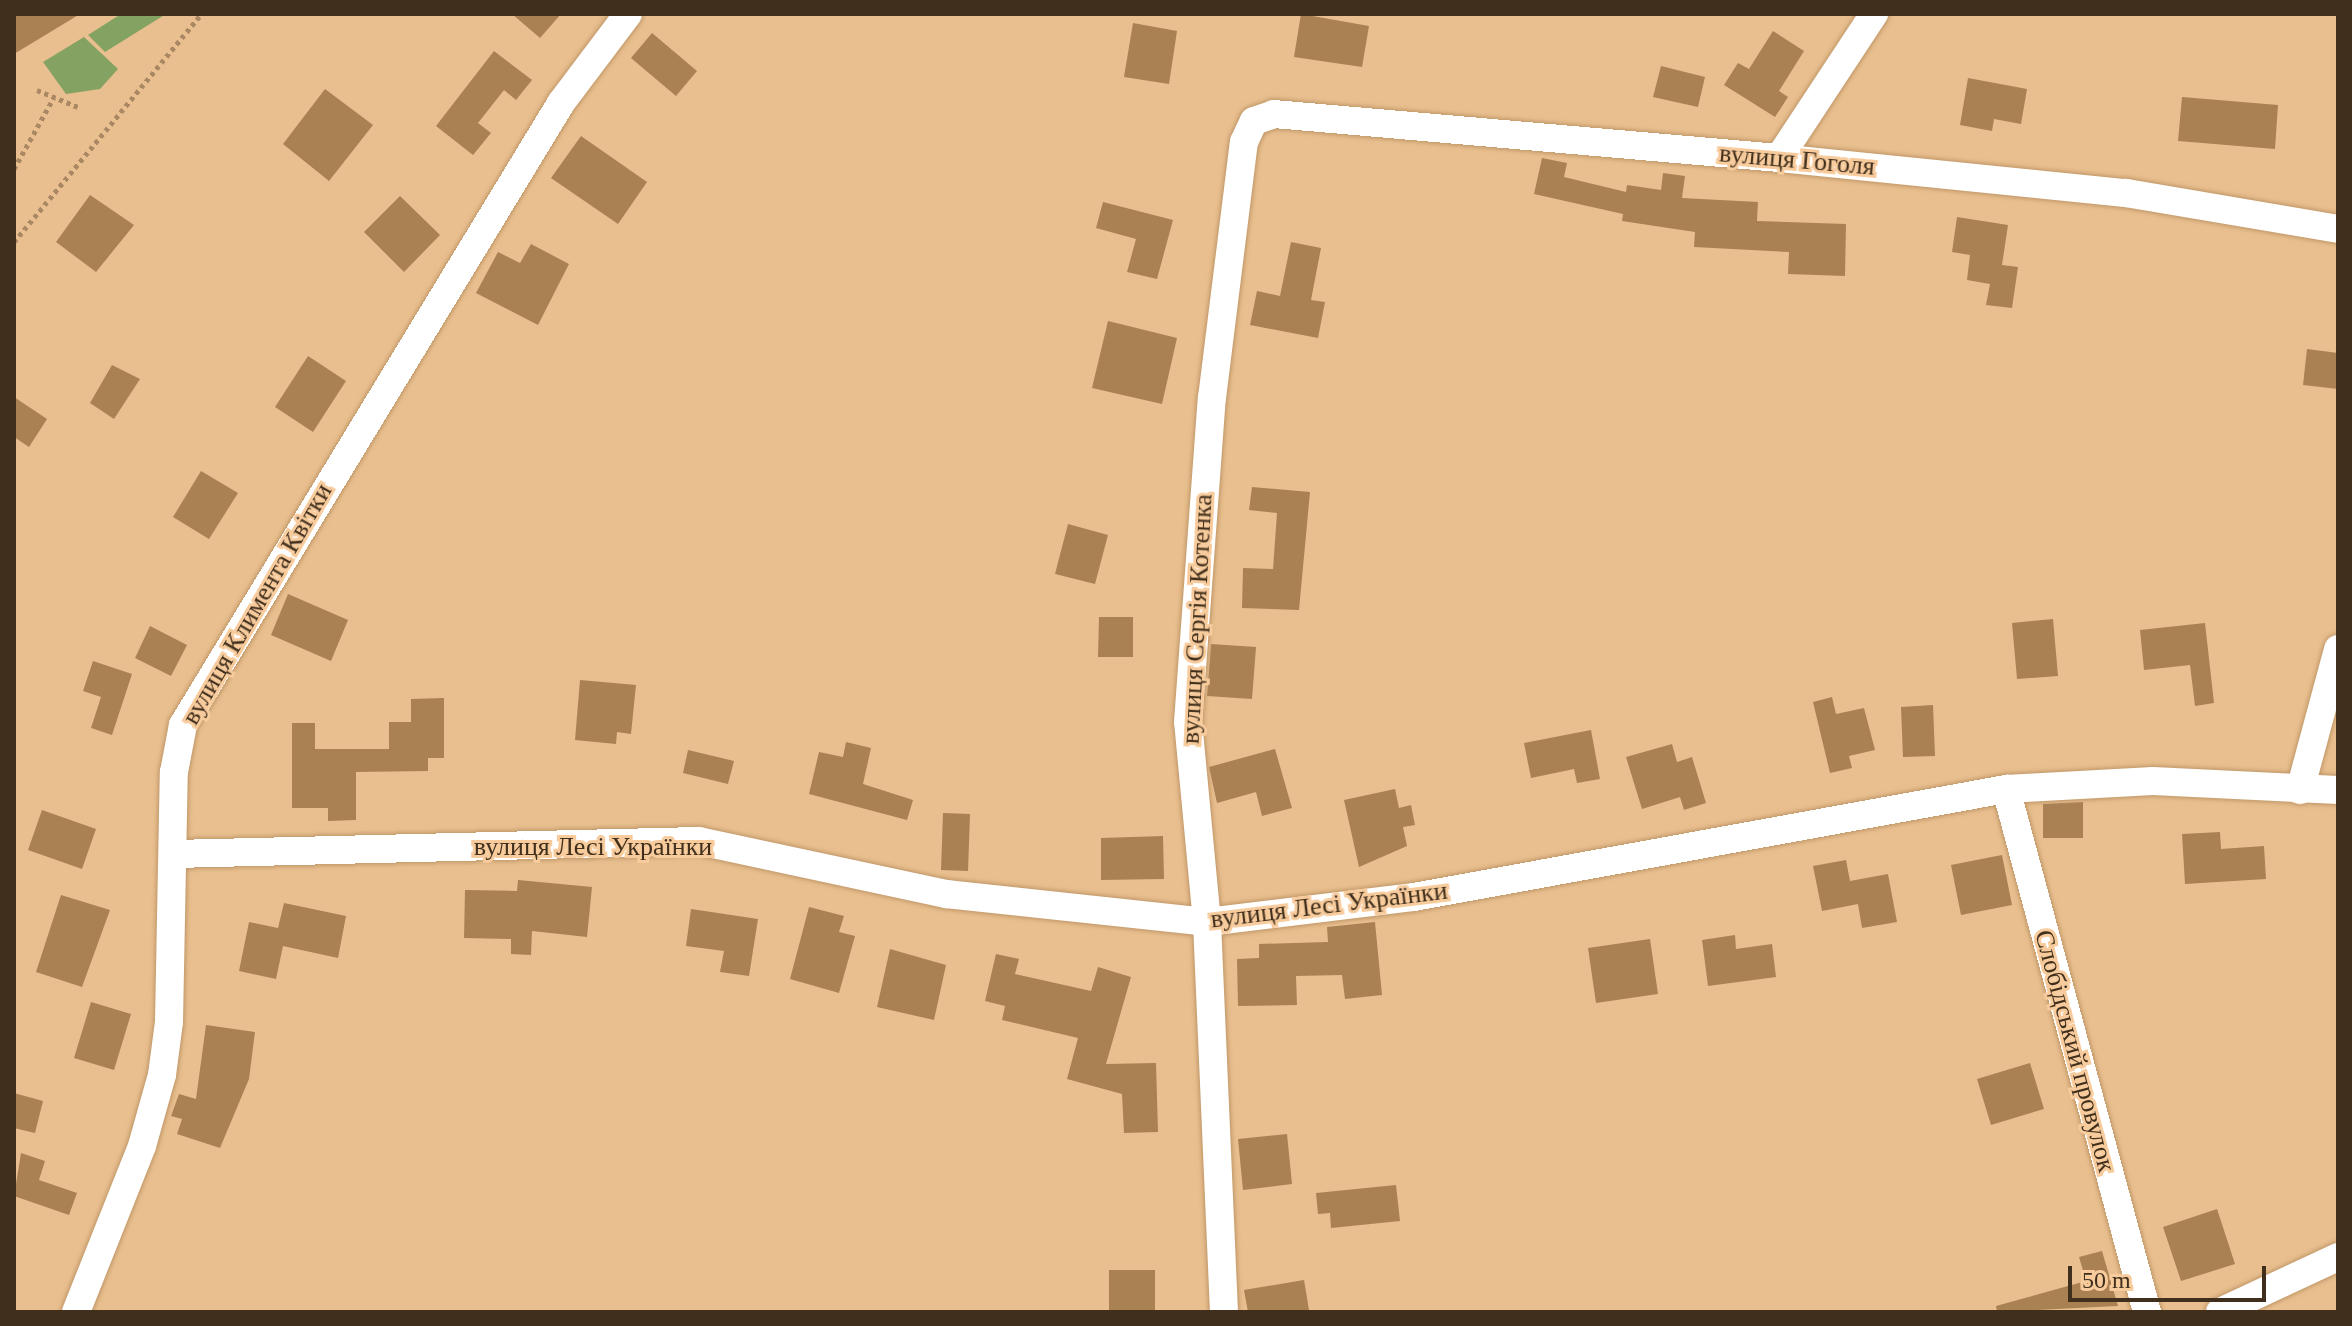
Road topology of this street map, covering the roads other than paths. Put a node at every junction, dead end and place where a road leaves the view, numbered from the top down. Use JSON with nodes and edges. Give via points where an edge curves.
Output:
{"nodes":[{"id":1,"x":628,"y":14,"type":"edge"},
{"id":2,"x":1874,"y":14,"type":"edge"},
{"id":3,"x":1254,"y":121,"type":"joint"},
{"id":4,"x":1779,"y":158,"type":"junction"},
{"id":5,"x":2338,"y":229,"type":"edge"},
{"id":6,"x":2338,"y":649,"type":"edge"},
{"id":7,"x":2006,"y":789,"type":"junction"},
{"id":8,"x":2300,"y":790,"type":"junction"},
{"id":9,"x":2338,"y":790,"type":"edge"},
{"id":10,"x":174,"y":854,"type":"junction"},
{"id":11,"x":1207,"y":922,"type":"junction"},
{"id":12,"x":2338,"y":1257,"type":"edge"},
{"id":13,"x":76,"y":1312,"type":"edge"},
{"id":14,"x":1224,"y":1312,"type":"edge"},
{"id":15,"x":2147,"y":1312,"type":"edge"},
{"id":16,"x":2220,"y":1312,"type":"edge"}],
"edges":[{"from":1,"to":10,"type":"street","name":"вулиця Климента Квітки","via":[[561,103],[193,705],[174,772]]},
{"from":2,"to":4,"type":"street"},
{"from":3,"to":4,"type":"street","name":"вулиця Гоголя","via":[[1274,114]]},
{"from":3,"to":11,"type":"street","name":"вулиця Сергія Котенка","via":[[1244,142],[1196,553],[1188,722]]},
{"from":4,"to":5,"type":"street","name":"вулиця Гоголя","via":[[2126,193]]},
{"from":6,"to":8,"type":"street"},
{"from":7,"to":8,"type":"street","name":"вулиця Лесі Українки","via":[[2153,781]]},
{"from":7,"to":11,"type":"street","name":"вулиця Лесі Українки","via":[[1414,897]]},
{"from":7,"to":15,"type":"street","name":"Слобідський провулок"},
{"from":8,"to":9,"type":"street","name":"вулиця Лесі Українки"},
{"from":10,"to":11,"type":"street","name":"вулиця Лесі Українки","via":[[699,841],[946,894]]},
{"from":10,"to":13,"type":"street","name":"вулиця Климента Квітки","via":[[162,1075],[142,1146]]},
{"from":11,"to":14,"type":"street","name":"вулиця Сергія Котенка"},
{"from":12,"to":16,"type":"street"}]}
